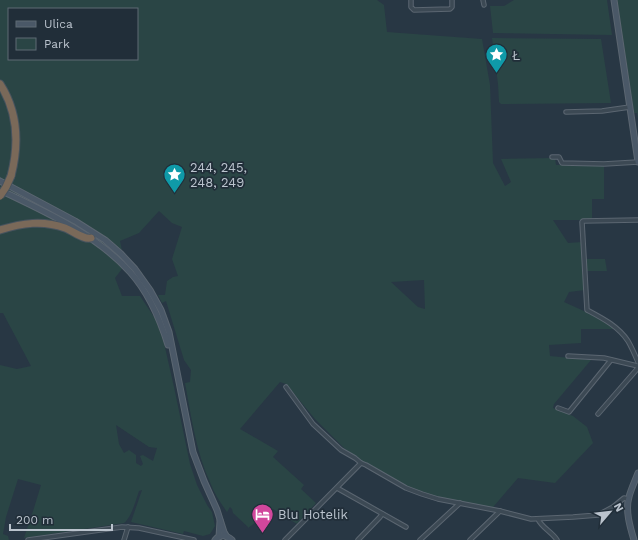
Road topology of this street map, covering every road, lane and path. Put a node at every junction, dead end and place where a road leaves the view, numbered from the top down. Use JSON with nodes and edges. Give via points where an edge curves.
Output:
{"nodes":[{"id":1,"x":410,"y":0,"type":"edge"},
{"id":2,"x":452,"y":0,"type":"edge"},
{"id":3,"x":483,"y":0,"type":"edge"},
{"id":4,"x":614,"y":0,"type":"edge"},
{"id":5,"x":484,"y":5,"type":"dead end"},
{"id":6,"x":0,"y":84,"type":"edge"},
{"id":7,"x":630,"y":107,"type":"junction"},
{"id":8,"x":566,"y":112,"type":"dead end"},
{"id":9,"x":636,"y":133,"type":"edge"},
{"id":10,"x":552,"y":157,"type":"dead end"},
{"id":11,"x":638,"y":162,"type":"edge"},
{"id":12,"x":0,"y":181,"type":"edge"},
{"id":13,"x":0,"y":190,"type":"edge"},
{"id":14,"x":0,"y":196,"type":"edge"},
{"id":15,"x":638,"y":220,"type":"edge"},
{"id":16,"x":0,"y":230,"type":"edge"},
{"id":17,"x":91,"y":238,"type":"junction"},
{"id":18,"x":568,"y":356,"type":"dead end"},
{"id":19,"x":611,"y":360,"type":"junction"},
{"id":20,"x":638,"y":362,"type":"edge"},
{"id":21,"x":638,"y":367,"type":"edge"},
{"id":22,"x":176,"y":369,"type":"junction"},
{"id":23,"x":286,"y":387,"type":"dead end"},
{"id":24,"x":558,"y":408,"type":"dead end"},
{"id":25,"x":598,"y":414,"type":"dead end"},
{"id":26,"x":361,"y":463,"type":"junction"},
{"id":27,"x":638,"y":473,"type":"edge"},
{"id":28,"x":337,"y":488,"type":"junction"},
{"id":29,"x":628,"y":499,"type":"junction"},
{"id":30,"x":460,"y":503,"type":"junction"},
{"id":31,"x":500,"y":511,"type":"junction"},
{"id":32,"x":382,"y":514,"type":"junction"},
{"id":33,"x":538,"y":518,"type":"junction"},
{"id":34,"x":220,"y":520,"type":"junction"},
{"id":35,"x":128,"y":527,"type":"junction"},
{"id":36,"x":406,"y":527,"type":"dead end"},
{"id":37,"x":230,"y":538,"type":"edge"},
{"id":38,"x":216,"y":539,"type":"edge"},
{"id":39,"x":28,"y":540,"type":"edge"},
{"id":40,"x":124,"y":540,"type":"edge"},
{"id":41,"x":194,"y":540,"type":"edge"},
{"id":42,"x":285,"y":540,"type":"edge"},
{"id":43,"x":358,"y":540,"type":"edge"},
{"id":44,"x":420,"y":540,"type":"edge"},
{"id":45,"x":470,"y":540,"type":"edge"},
{"id":46,"x":557,"y":540,"type":"edge"},
{"id":47,"x":634,"y":540,"type":"edge"}],
"edges":[{"from":1,"to":2,"type":"street","via":[[414,10],[422,10],[450,9]]},
{"from":3,"to":5,"type":"street"},
{"from":4,"to":7,"type":"main road"},
{"from":6,"to":14,"type":"highway","bridge":true,"via":[[10,103],[15,123],[16,146],[11,176]]},
{"from":7,"to":8,"type":"street"},
{"from":7,"to":9,"type":"main road"},
{"from":9,"to":11,"type":"main road"},
{"from":10,"to":11,"type":"street","via":[[559,157],[562,163]]},
{"from":12,"to":22,"type":"main road","via":[[95,233],[129,262],[161,310],[169,332]]},
{"from":13,"to":17,"type":"main road"},
{"from":15,"to":20,"type":"street","via":[[582,222],[587,310],[621,333]]},
{"from":16,"to":17,"type":"highway","via":[[43,223],[65,228],[87,239]]},
{"from":17,"to":22,"type":"main road","via":[[131,273],[145,293],[159,319]]},
{"from":18,"to":19,"type":"street"},
{"from":19,"to":21,"type":"street"},
{"from":19,"to":24,"type":"street","via":[[569,412]]},
{"from":21,"to":25,"type":"street"},
{"from":22,"to":34,"type":"main road","via":[[193,452]]},
{"from":23,"to":26,"type":"street","via":[[313,424],[341,450]]},
{"from":26,"to":28,"type":"street"},
{"from":26,"to":30,"type":"street","via":[[406,488],[438,500]]},
{"from":27,"to":29,"type":"main road"},
{"from":28,"to":32,"type":"street"},
{"from":28,"to":42,"type":"street"},
{"from":29,"to":33,"type":"street","via":[[624,498],[598,515]]},
{"from":29,"to":47,"type":"main road"},
{"from":30,"to":31,"type":"street"},
{"from":30,"to":44,"type":"street"},
{"from":31,"to":33,"type":"street","via":[[531,519]]},
{"from":31,"to":45,"type":"street"},
{"from":32,"to":36,"type":"street"},
{"from":32,"to":43,"type":"street"},
{"from":33,"to":46,"type":"street"},
{"from":34,"to":37,"type":"main road","via":[[224,532]]},
{"from":34,"to":38,"type":"main road"},
{"from":35,"to":39,"type":"street"},
{"from":35,"to":40,"type":"street"},
{"from":35,"to":41,"type":"street"},
{"from":37,"to":38,"type":"main road","via":[[222,536]]}]}
